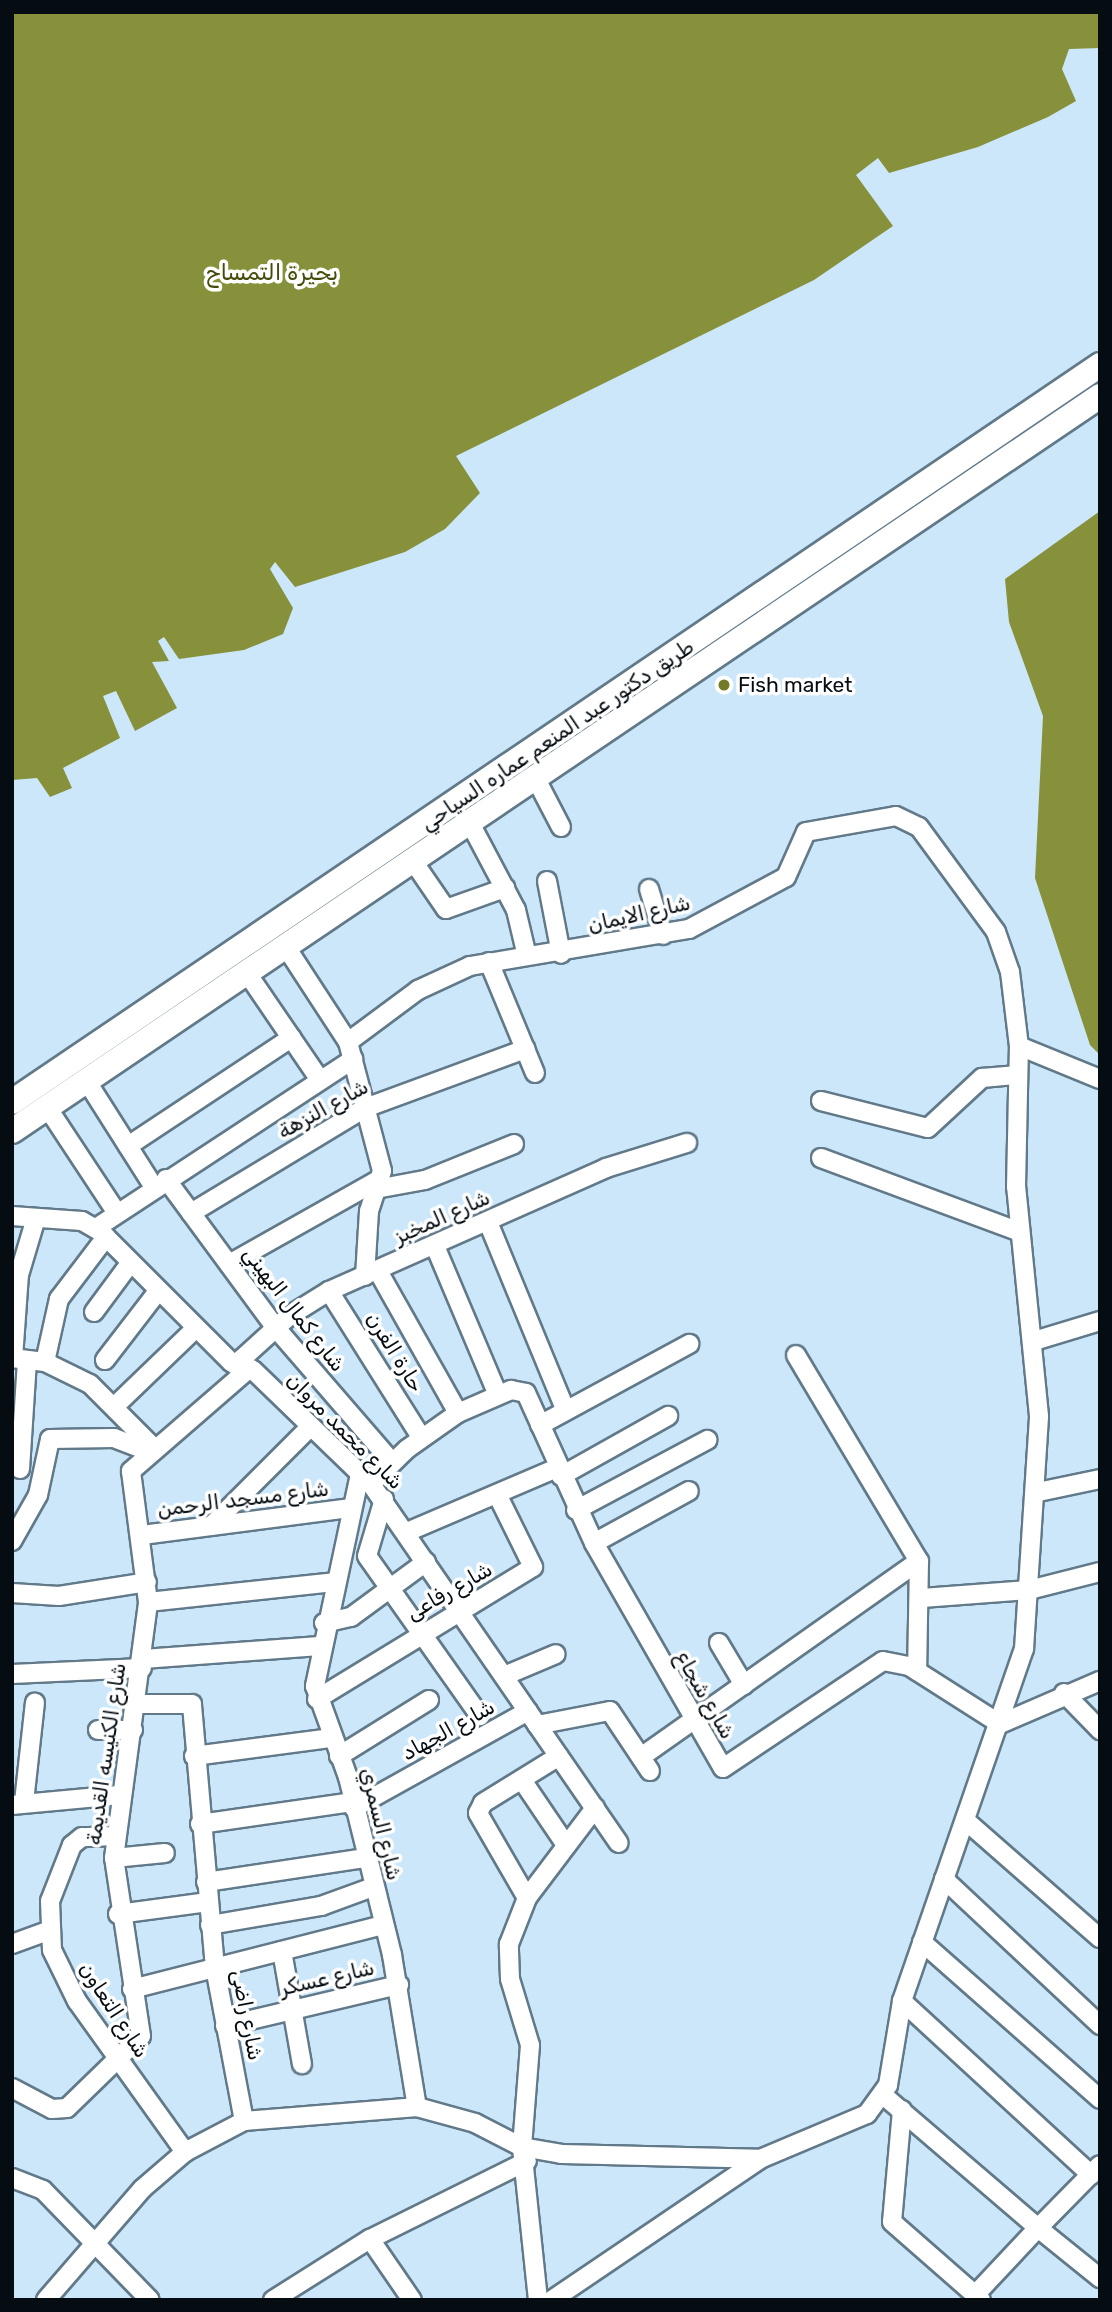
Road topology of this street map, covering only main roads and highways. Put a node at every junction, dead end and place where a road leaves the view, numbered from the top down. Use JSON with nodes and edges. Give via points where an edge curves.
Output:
{"nodes":[{"id":1,"x":1100,"y":365,"type":"edge"},
{"id":2,"x":1100,"y":396,"type":"edge"},
{"id":3,"x":12,"y":1102,"type":"edge"},
{"id":4,"x":12,"y":1130,"type":"edge"}],
"edges":[{"from":1,"to":3,"type":"main road","name":"طريق دكتور عبد المنعم عماره السياحي"},
{"from":2,"to":4,"type":"main road","name":"طريق دكتور عبد المنعم عماره السياحي"}]}
